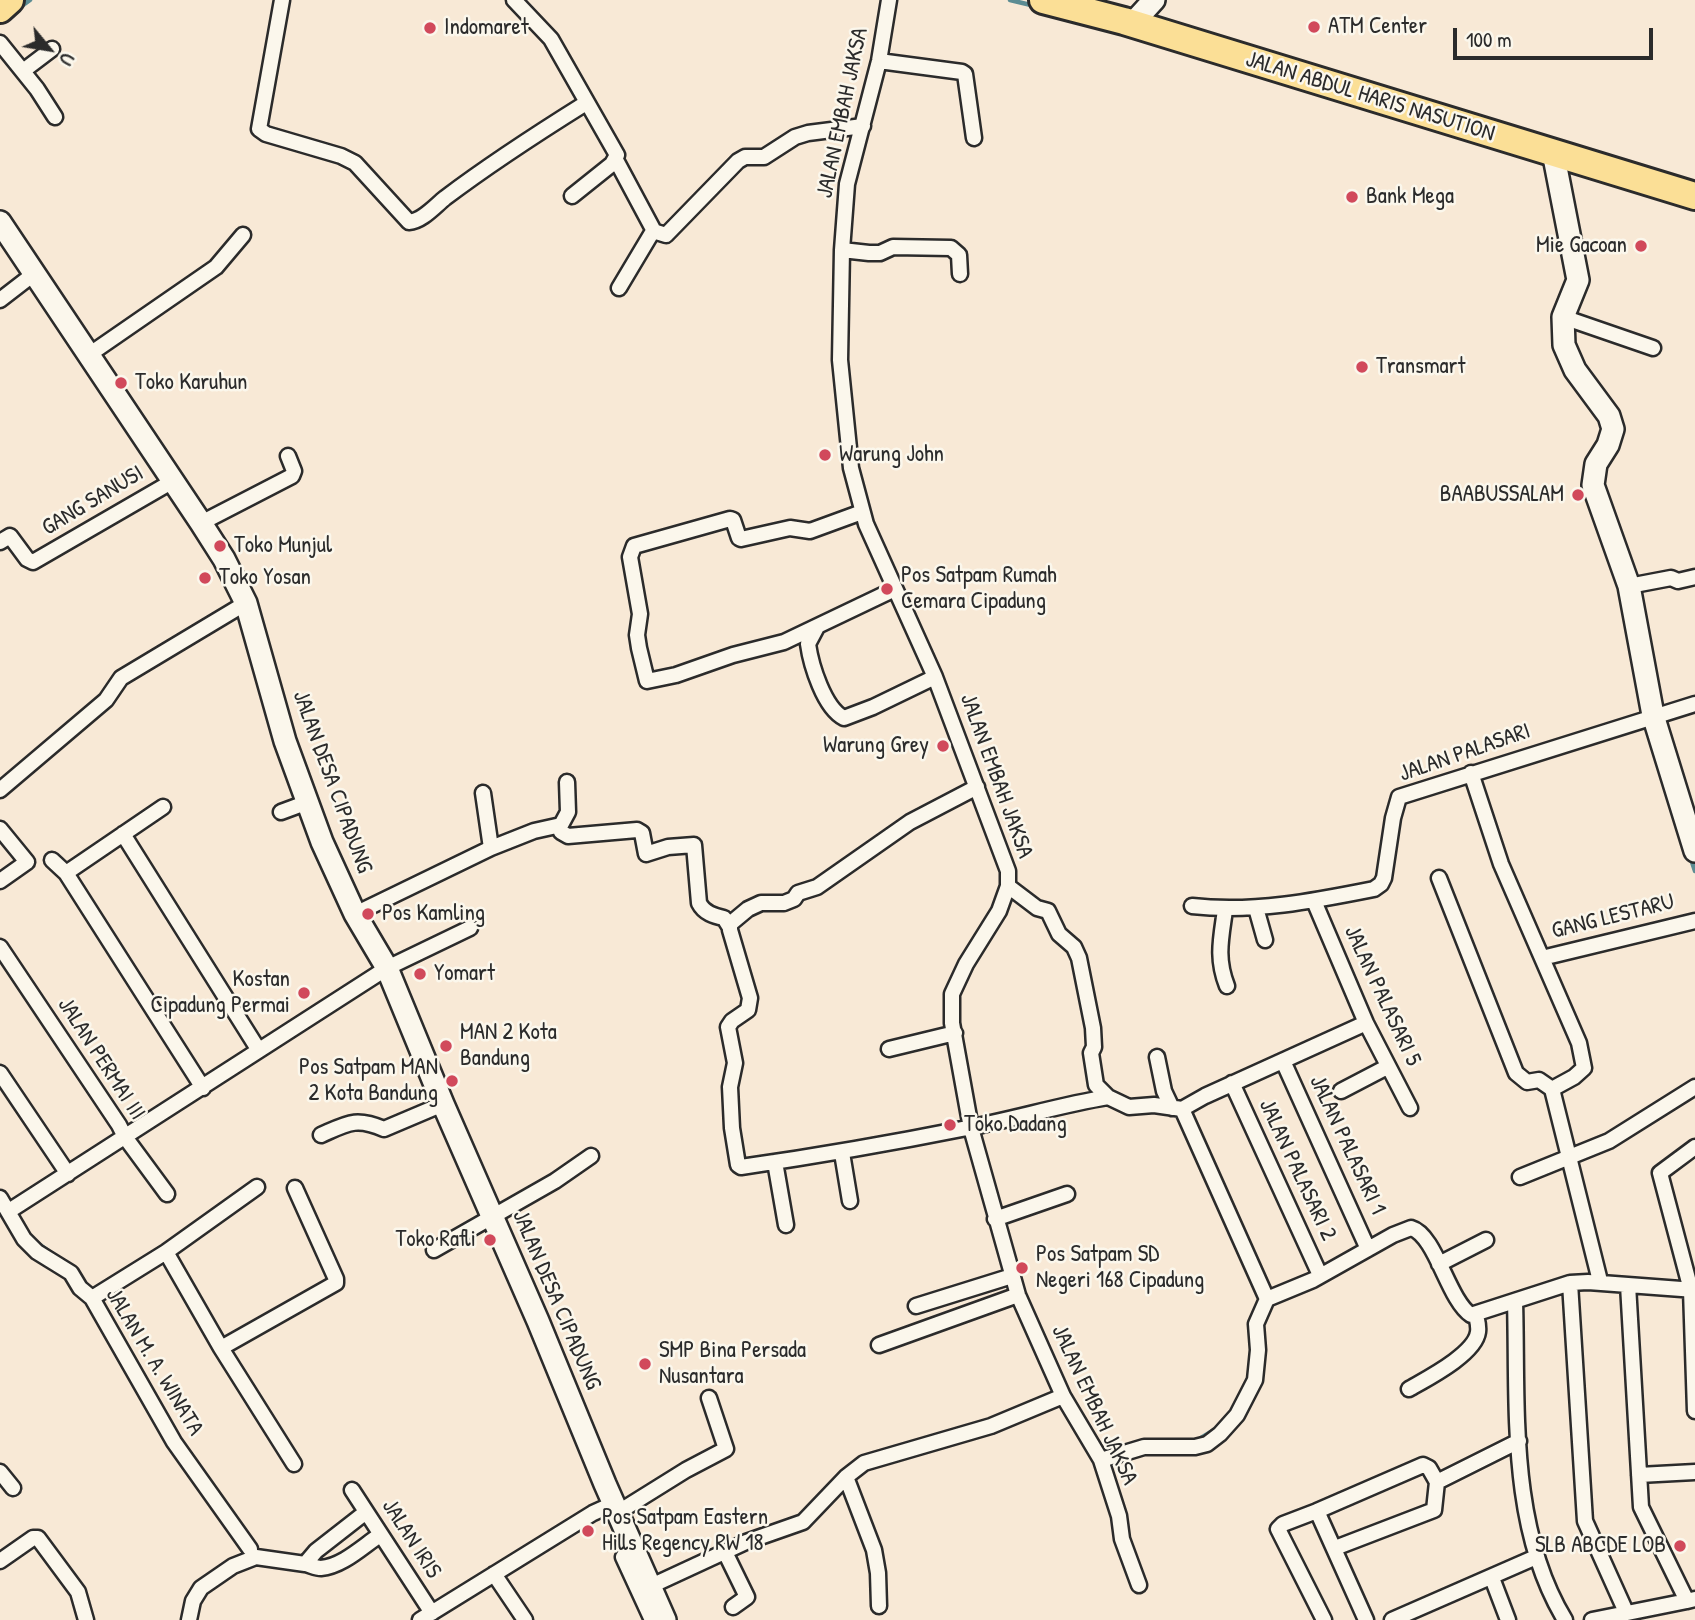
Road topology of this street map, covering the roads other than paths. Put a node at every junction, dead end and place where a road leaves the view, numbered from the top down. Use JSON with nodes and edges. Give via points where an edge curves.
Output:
{"nodes":[{"id":1,"x":10,"y":0,"type":"edge"},
{"id":2,"x":282,"y":0,"type":"edge"},
{"id":3,"x":514,"y":0,"type":"edge"},
{"id":4,"x":889,"y":0,"type":"edge"},
{"id":5,"x":1044,"y":0,"type":"edge"},
{"id":6,"x":1154,"y":0,"type":"edge"},
{"id":7,"x":0,"y":9,"type":"edge"},
{"id":8,"x":1132,"y":24,"type":"junction"},
{"id":9,"x":0,"y":43,"type":"edge"},
{"id":10,"x":52,"y":50,"type":"dead end"},
{"id":11,"x":879,"y":61,"type":"junction"},
{"id":12,"x":23,"y":71,"type":"junction"},
{"id":13,"x":586,"y":103,"type":"junction"},
{"id":14,"x":55,"y":117,"type":"dead end"},
{"id":15,"x":863,"y":126,"type":"junction"},
{"id":16,"x":974,"y":138,"type":"dead end"},
{"id":17,"x":1553,"y":152,"type":"junction"},
{"id":18,"x":616,"y":160,"type":"junction"},
{"id":19,"x":572,"y":196,"type":"dead end"},
{"id":20,"x":1695,"y":196,"type":"edge"},
{"id":21,"x":654,"y":231,"type":"junction"},
{"id":22,"x":243,"y":235,"type":"dead end"},
{"id":23,"x":4,"y":237,"type":"edge"},
{"id":24,"x":842,"y":250,"type":"junction"},
{"id":25,"x":35,"y":273,"type":"junction"},
{"id":26,"x":960,"y":274,"type":"dead end"},
{"id":27,"x":619,"y":288,"type":"dead end"},
{"id":28,"x":0,"y":300,"type":"edge"},
{"id":29,"x":1563,"y":317,"type":"junction"},
{"id":30,"x":1653,"y":348,"type":"dead end"},
{"id":31,"x":90,"y":354,"type":"junction"},
{"id":32,"x":288,"y":456,"type":"dead end"},
{"id":33,"x":173,"y":481,"type":"junction"},
{"id":34,"x":862,"y":512,"type":"junction"},
{"id":35,"x":201,"y":523,"type":"junction"},
{"id":36,"x":3,"y":535,"type":"edge"},
{"id":37,"x":1695,"y":577,"type":"edge"},
{"id":38,"x":1629,"y":586,"type":"junction"},
{"id":39,"x":895,"y":589,"type":"junction"},
{"id":40,"x":242,"y":605,"type":"junction"},
{"id":41,"x":817,"y":627,"type":"junction"},
{"id":42,"x":935,"y":677,"type":"junction"},
{"id":43,"x":1695,"y":704,"type":"edge"},
{"id":44,"x":1653,"y":715,"type":"junction"},
{"id":45,"x":1471,"y":773,"type":"junction"},
{"id":46,"x":567,"y":782,"type":"dead end"},
{"id":47,"x":977,"y":788,"type":"junction"},
{"id":48,"x":0,"y":790,"type":"edge"},
{"id":49,"x":483,"y":793,"type":"dead end"},
{"id":50,"x":308,"y":802,"type":"junction"},
{"id":51,"x":163,"y":807,"type":"dead end"},
{"id":52,"x":281,"y":812,"type":"dead end"},
{"id":53,"x":559,"y":826,"type":"junction"},
{"id":54,"x":0,"y":829,"type":"edge"},
{"id":55,"x":123,"y":834,"type":"junction"},
{"id":56,"x":491,"y":848,"type":"junction"},
{"id":57,"x":1695,"y":851,"type":"edge"},
{"id":58,"x":52,"y":860,"type":"dead end"},
{"id":59,"x":66,"y":873,"type":"junction"},
{"id":60,"x":1439,"y":878,"type":"dead end"},
{"id":61,"x":0,"y":881,"type":"edge"},
{"id":62,"x":1008,"y":886,"type":"junction"},
{"id":63,"x":1314,"y":901,"type":"junction"},
{"id":64,"x":1192,"y":906,"type":"dead end"},
{"id":65,"x":1256,"y":908,"type":"junction"},
{"id":66,"x":1225,"y":910,"type":"junction"},
{"id":67,"x":355,"y":914,"type":"junction"},
{"id":68,"x":1695,"y":921,"type":"edge"},
{"id":69,"x":729,"y":926,"type":"junction"},
{"id":70,"x":470,"y":928,"type":"dead end"},
{"id":71,"x":1265,"y":940,"type":"dead end"},
{"id":72,"x":0,"y":947,"type":"edge"},
{"id":73,"x":1542,"y":958,"type":"junction"},
{"id":74,"x":387,"y":968,"type":"junction"},
{"id":75,"x":1227,"y":986,"type":"dead end"},
{"id":76,"x":1366,"y":1023,"type":"junction"},
{"id":77,"x":955,"y":1032,"type":"junction"},
{"id":78,"x":258,"y":1049,"type":"junction"},
{"id":79,"x":889,"y":1049,"type":"dead end"},
{"id":80,"x":1157,"y":1057,"type":"dead end"},
{"id":81,"x":1283,"y":1060,"type":"junction"},
{"id":82,"x":1387,"y":1067,"type":"junction"},
{"id":83,"x":0,"y":1073,"type":"edge"},
{"id":84,"x":1232,"y":1083,"type":"junction"},
{"id":85,"x":1695,"y":1087,"type":"edge"},
{"id":86,"x":203,"y":1088,"type":"junction"},
{"id":87,"x":1552,"y":1089,"type":"junction"},
{"id":88,"x":1341,"y":1091,"type":"dead end"},
{"id":89,"x":1108,"y":1097,"type":"junction"},
{"id":90,"x":443,"y":1104,"type":"junction"},
{"id":91,"x":1410,"y":1108,"type":"dead end"},
{"id":92,"x":1177,"y":1109,"type":"junction"},
{"id":93,"x":971,"y":1128,"type":"junction"},
{"id":94,"x":321,"y":1135,"type":"dead end"},
{"id":95,"x":125,"y":1137,"type":"junction"},
{"id":96,"x":1695,"y":1147,"type":"edge"},
{"id":97,"x":842,"y":1153,"type":"junction"},
{"id":98,"x":592,"y":1156,"type":"dead end"},
{"id":99,"x":1570,"y":1158,"type":"junction"},
{"id":100,"x":775,"y":1162,"type":"junction"},
{"id":101,"x":68,"y":1174,"type":"junction"},
{"id":102,"x":1520,"y":1177,"type":"dead end"},
{"id":103,"x":257,"y":1187,"type":"dead end"},
{"id":104,"x":295,"y":1188,"type":"dead end"},
{"id":105,"x":167,"y":1194,"type":"dead end"},
{"id":106,"x":1067,"y":1194,"type":"dead end"},
{"id":107,"x":0,"y":1198,"type":"edge"},
{"id":108,"x":850,"y":1201,"type":"dead end"},
{"id":109,"x":9,"y":1211,"type":"junction"},
{"id":110,"x":492,"y":1216,"type":"junction"},
{"id":111,"x":995,"y":1219,"type":"junction"},
{"id":112,"x":786,"y":1225,"type":"dead end"},
{"id":113,"x":1486,"y":1240,"type":"dead end"},
{"id":114,"x":1368,"y":1249,"type":"junction"},
{"id":115,"x":434,"y":1250,"type":"dead end"},
{"id":116,"x":166,"y":1252,"type":"junction"},
{"id":117,"x":1439,"y":1264,"type":"junction"},
{"id":118,"x":1320,"y":1275,"type":"junction"},
{"id":119,"x":1012,"y":1276,"type":"junction"},
{"id":120,"x":1600,"y":1281,"type":"junction"},
{"id":121,"x":1570,"y":1283,"type":"junction"},
{"id":122,"x":1628,"y":1285,"type":"junction"},
{"id":123,"x":1693,"y":1290,"type":"edge"},
{"id":124,"x":1018,"y":1295,"type":"junction"},
{"id":125,"x":92,"y":1298,"type":"junction"},
{"id":126,"x":1266,"y":1299,"type":"junction"},
{"id":127,"x":1515,"y":1301,"type":"junction"},
{"id":128,"x":916,"y":1306,"type":"dead end"},
{"id":129,"x":1476,"y":1315,"type":"junction"},
{"id":130,"x":879,"y":1345,"type":"dead end"},
{"id":131,"x":220,"y":1348,"type":"junction"},
{"id":132,"x":1409,"y":1389,"type":"dead end"},
{"id":133,"x":1063,"y":1396,"type":"junction"},
{"id":134,"x":709,"y":1398,"type":"dead end"},
{"id":135,"x":1695,"y":1411,"type":"edge"},
{"id":136,"x":1519,"y":1441,"type":"junction"},
{"id":137,"x":1101,"y":1460,"type":"junction"},
{"id":138,"x":295,"y":1464,"type":"dead end"},
{"id":139,"x":0,"y":1472,"type":"edge"},
{"id":140,"x":1695,"y":1472,"type":"edge"},
{"id":141,"x":1639,"y":1475,"type":"junction"},
{"id":142,"x":846,"y":1477,"type":"junction"},
{"id":143,"x":1437,"y":1482,"type":"junction"},
{"id":144,"x":13,"y":1488,"type":"dead end"},
{"id":145,"x":352,"y":1490,"type":"dead end"},
{"id":146,"x":615,"y":1509,"type":"junction"},
{"id":147,"x":1317,"y":1511,"type":"junction"},
{"id":148,"x":366,"y":1512,"type":"junction"},
{"id":149,"x":380,"y":1535,"type":"junction"},
{"id":150,"x":1335,"y":1548,"type":"junction"},
{"id":151,"x":250,"y":1549,"type":"dead end"},
{"id":152,"x":726,"y":1552,"type":"junction"},
{"id":153,"x":623,"y":1557,"type":"dead end"},
{"id":154,"x":1536,"y":1557,"type":"junction"},
{"id":155,"x":0,"y":1561,"type":"edge"},
{"id":156,"x":305,"y":1564,"type":"junction"},
{"id":157,"x":494,"y":1574,"type":"junction"},
{"id":158,"x":1492,"y":1578,"type":"junction"},
{"id":159,"x":1139,"y":1585,"type":"dead end"},
{"id":160,"x":651,"y":1586,"type":"junction"},
{"id":161,"x":1691,"y":1600,"type":"edge"},
{"id":162,"x":879,"y":1605,"type":"dead end"},
{"id":163,"x":733,"y":1607,"type":"dead end"},
{"id":164,"x":1626,"y":1612,"type":"junction"},
{"id":165,"x":1644,"y":1616,"type":"edge"},
{"id":166,"x":426,"y":1617,"type":"edge"},
{"id":167,"x":86,"y":1620,"type":"edge"},
{"id":168,"x":189,"y":1620,"type":"edge"},
{"id":169,"x":525,"y":1620,"type":"edge"},
{"id":170,"x":652,"y":1620,"type":"edge"},
{"id":171,"x":665,"y":1620,"type":"edge"},
{"id":172,"x":1324,"y":1620,"type":"edge"},
{"id":173,"x":1366,"y":1620,"type":"edge"},
{"id":174,"x":1391,"y":1620,"type":"edge"},
{"id":175,"x":1508,"y":1620,"type":"edge"},
{"id":176,"x":1564,"y":1620,"type":"edge"},
{"id":177,"x":1592,"y":1620,"type":"edge"}],
"edges":[{"from":1,"to":7,"type":"highway"},
{"from":2,"to":13,"type":"street","via":[[259,129],[355,163],[409,222]]},
{"from":3,"to":13,"type":"street","via":[[547,33]]},
{"from":4,"to":11,"type":"street","name":"JALAN EMBAH JAKSA"},
{"from":5,"to":8,"type":"highway","name":"JALAN ABDUL HARIS NASUTION"},
{"from":6,"to":8,"type":"street"},
{"from":8,"to":17,"type":"highway","name":"JALAN ABDUL HARIS NASUTION"},
{"from":9,"to":12,"type":"street"},
{"from":10,"to":12,"type":"street"},
{"from":11,"to":15,"type":"street","name":"JALAN EMBAH JAKSA"},
{"from":11,"to":16,"type":"street","via":[[965,74]]},
{"from":12,"to":14,"type":"street"},
{"from":13,"to":18,"type":"street"},
{"from":15,"to":21,"type":"street","via":[[808,133],[764,157],[745,157],[666,235]]},
{"from":15,"to":24,"type":"street","name":"JALAN EMBAH JAKSA","via":[[847,184]]},
{"from":17,"to":20,"type":"highway","name":"JALAN ABDUL HARIS NASUTION"},
{"from":17,"to":29,"type":"street","via":[[1578,280]]},
{"from":18,"to":19,"type":"street"},
{"from":18,"to":21,"type":"street"},
{"from":21,"to":27,"type":"street"},
{"from":22,"to":31,"type":"street","via":[[216,267]]},
{"from":23,"to":25,"type":"street","name":"JALAN DESA CIPADUNG"},
{"from":24,"to":26,"type":"street","via":[[880,253],[893,247],[951,248],[959,256]]},
{"from":24,"to":34,"type":"street","name":"JALAN EMBAH JAKSA","via":[[843,401],[850,468]]},
{"from":25,"to":28,"type":"street"},
{"from":25,"to":31,"type":"street","name":"JALAN DESA CIPADUNG"},
{"from":29,"to":30,"type":"street"},
{"from":29,"to":38,"type":"street","via":[[1564,345],[1571,362],[1609,416],[1613,429],[1593,485]]},
{"from":31,"to":33,"type":"street","name":"JALAN DESA CIPADUNG"},
{"from":32,"to":35,"type":"street","via":[[292,476]]},
{"from":33,"to":35,"type":"street","name":"JALAN DESA CIPADUNG"},
{"from":33,"to":36,"type":"street","name":"GANG SANUSI","via":[[37,561],[30,562],[10,536]]},
{"from":34,"to":39,"type":"street","name":"JALAN EMBAH JAKSA"},
{"from":34,"to":41,"type":"street","via":[[810,531],[790,528],[741,539],[730,519],[632,549],[640,614],[637,635],[647,681],[784,642]]},
{"from":35,"to":40,"type":"street","name":"JALAN DESA CIPADUNG","via":[[224,559]]},
{"from":37,"to":38,"type":"street"},
{"from":38,"to":44,"type":"street"},
{"from":39,"to":41,"type":"street"},
{"from":39,"to":42,"type":"street","name":"JALAN EMBAH JAKSA"},
{"from":40,"to":48,"type":"street","via":[[121,678],[106,700]]},
{"from":40,"to":50,"type":"street","name":"JALAN DESA CIPADUNG"},
{"from":41,"to":42,"type":"street","via":[[807,646],[813,670],[841,716],[847,718]]},
{"from":42,"to":47,"type":"street","name":"JALAN EMBAH JAKSA"},
{"from":43,"to":44,"type":"street","name":"JALAN PALASARI"},
{"from":44,"to":45,"type":"street","name":"JALAN PALASARI"},
{"from":44,"to":57,"type":"street"},
{"from":45,"to":63,"type":"street","name":"JALAN PALASARI","via":[[1397,798],[1379,886]]},
{"from":45,"to":73,"type":"street","via":[[1501,864]]},
{"from":46,"to":53,"type":"street","via":[[568,812]]},
{"from":47,"to":62,"type":"street","name":"JALAN EMBAH JAKSA"},
{"from":47,"to":69,"type":"street","via":[[911,822],[817,887],[785,903],[761,903]]},
{"from":49,"to":56,"type":"street"},
{"from":50,"to":52,"type":"street"},
{"from":50,"to":67,"type":"street","name":"JALAN DESA CIPADUNG"},
{"from":51,"to":55,"type":"street"},
{"from":53,"to":56,"type":"street"},
{"from":53,"to":69,"type":"street","via":[[568,836],[637,830],[642,833],[646,854],[694,845],[699,903]]},
{"from":54,"to":61,"type":"street","via":[[27,862]]},
{"from":55,"to":59,"type":"street"},
{"from":55,"to":78,"type":"street"},
{"from":56,"to":67,"type":"street"},
{"from":58,"to":59,"type":"street"},
{"from":59,"to":86,"type":"street"},
{"from":60,"to":87,"type":"street","via":[[1516,1073],[1527,1082],[1539,1080]]},
{"from":62,"to":77,"type":"street","name":"JALAN EMBAH JAKSA","via":[[999,911],[952,994]]},
{"from":62,"to":89,"type":"street","via":[[1048,911],[1059,934],[1077,953],[1093,1028],[1094,1076]]},
{"from":63,"to":65,"type":"street","name":"JALAN PALASARI"},
{"from":63,"to":76,"type":"street","name":"JALAN PALASARI 5"},
{"from":64,"to":66,"type":"street","name":"JALAN PALASARI"},
{"from":65,"to":66,"type":"street","name":"JALAN PALASARI"},
{"from":65,"to":71,"type":"street"},
{"from":66,"to":75,"type":"street","via":[[1219,957]]},
{"from":67,"to":74,"type":"street","name":"JALAN DESA CIPADUNG"},
{"from":68,"to":73,"type":"street","name":"GANG LESTARU"},
{"from":69,"to":100,"type":"street","via":[[750,998],[748,1010],[728,1027],[735,1063],[730,1087],[738,1165]]},
{"from":70,"to":74,"type":"street"},
{"from":72,"to":95,"type":"street","name":"JALAN PERMAI III"},
{"from":73,"to":87,"type":"street","via":[[1585,1065]]},
{"from":74,"to":78,"type":"street"},
{"from":74,"to":90,"type":"street","name":"JALAN DESA CIPADUNG"},
{"from":76,"to":81,"type":"street"},
{"from":76,"to":82,"type":"street","name":"JALAN PALASARI 5"},
{"from":77,"to":79,"type":"street"},
{"from":77,"to":93,"type":"street","name":"JALAN EMBAH JAKSA"},
{"from":78,"to":86,"type":"street"},
{"from":80,"to":92,"type":"street","via":[[1164,1091]]},
{"from":81,"to":84,"type":"street"},
{"from":81,"to":114,"type":"street","name":"JALAN PALASARI 1"},
{"from":82,"to":88,"type":"street"},
{"from":82,"to":91,"type":"street","name":"JALAN PALASARI 5"},
{"from":83,"to":101,"type":"street"},
{"from":84,"to":92,"type":"street"},
{"from":84,"to":118,"type":"street","name":"JALAN PALASARI 2"},
{"from":85,"to":99,"type":"street","via":[[1609,1141]]},
{"from":86,"to":95,"type":"street"},
{"from":87,"to":99,"type":"street"},
{"from":89,"to":92,"type":"street","via":[[1129,1107]]},
{"from":89,"to":93,"type":"street"},
{"from":90,"to":94,"type":"street","via":[[384,1129],[365,1121]]},
{"from":90,"to":110,"type":"street","name":"JALAN DESA CIPADUNG"},
{"from":92,"to":126,"type":"street"},
{"from":93,"to":97,"type":"street"},
{"from":93,"to":111,"type":"street","name":"JALAN EMBAH JAKSA"},
{"from":95,"to":101,"type":"street"},
{"from":95,"to":105,"type":"street","name":"JALAN PERMAI III"},
{"from":96,"to":123,"type":"street","via":[[1660,1173]]},
{"from":97,"to":100,"type":"street"},
{"from":97,"to":108,"type":"street"},
{"from":98,"to":110,"type":"street"},
{"from":99,"to":102,"type":"street"},
{"from":99,"to":120,"type":"street"},
{"from":100,"to":112,"type":"street"},
{"from":101,"to":109,"type":"street"},
{"from":103,"to":116,"type":"street"},
{"from":104,"to":131,"type":"street","via":[[335,1283]]},
{"from":106,"to":111,"type":"street"},
{"from":107,"to":109,"type":"street","name":"JALAN M. A. WINATA"},
{"from":109,"to":125,"type":"street","name":"JALAN M. A. WINATA","via":[[24,1239],[71,1273]]},
{"from":110,"to":115,"type":"street"},
{"from":110,"to":146,"type":"street","name":"JALAN DESA CIPADUNG"},
{"from":111,"to":119,"type":"street","name":"JALAN EMBAH JAKSA"},
{"from":113,"to":117,"type":"street"},
{"from":114,"to":117,"type":"street","via":[[1413,1228]]},
{"from":114,"to":118,"type":"street"},
{"from":116,"to":125,"type":"street"},
{"from":116,"to":131,"type":"street"},
{"from":117,"to":129,"type":"street","via":[[1467,1313]]},
{"from":118,"to":126,"type":"street"},
{"from":119,"to":124,"type":"street","name":"JALAN EMBAH JAKSA"},
{"from":119,"to":128,"type":"street"},
{"from":120,"to":121,"type":"street"},
{"from":120,"to":122,"type":"street"},
{"from":121,"to":127,"type":"street"},
{"from":121,"to":164,"type":"street","via":[[1585,1521]]},
{"from":122,"to":123,"type":"street"},
{"from":122,"to":141,"type":"street"},
{"from":123,"to":135,"type":"street"},
{"from":124,"to":130,"type":"street"},
{"from":124,"to":133,"type":"street","name":"JALAN EMBAH JAKSA"},
{"from":125,"to":151,"type":"street","name":"JALAN M. A. WINATA","via":[[174,1442]]},
{"from":126,"to":137,"type":"street","via":[[1256,1324],[1255,1380],[1237,1415],[1220,1434],[1207,1444],[1144,1447]]},
{"from":127,"to":129,"type":"street"},
{"from":127,"to":136,"type":"street"},
{"from":129,"to":132,"type":"street","via":[[1478,1332],[1471,1345]]},
{"from":131,"to":138,"type":"street"},
{"from":133,"to":137,"type":"street","name":"JALAN EMBAH JAKSA"},
{"from":133,"to":142,"type":"street","via":[[991,1426],[867,1462]]},
{"from":134,"to":146,"type":"street","via":[[726,1449]]},
{"from":136,"to":143,"type":"street"},
{"from":136,"to":154,"type":"street","via":[[1527,1521]]},
{"from":137,"to":159,"type":"street","name":"JALAN EMBAH JAKSA"},
{"from":139,"to":144,"type":"street"},
{"from":140,"to":141,"type":"street"},
{"from":141,"to":161,"type":"street","via":[[1641,1507]]},
{"from":142,"to":152,"type":"street","via":[[803,1522]]},
{"from":142,"to":162,"type":"street","via":[[874,1550]]},
{"from":143,"to":147,"type":"street","via":[[1423,1465]]},
{"from":143,"to":150,"type":"street","via":[[1434,1510]]},
{"from":145,"to":148,"type":"street","name":"JALAN IRIS"},
{"from":146,"to":157,"type":"street","via":[[593,1513]]},
{"from":146,"to":160,"type":"street","name":"JALAN DESA CIPADUNG"},
{"from":147,"to":150,"type":"street"},
{"from":147,"to":172,"type":"street","via":[[1278,1529]]},
{"from":148,"to":149,"type":"street","name":"JALAN IRIS"},
{"from":148,"to":156,"type":"street","via":[[316,1550]]},
{"from":149,"to":156,"type":"street","via":[[334,1564],[321,1568]]},
{"from":149,"to":166,"type":"street","name":"JALAN IRIS"},
{"from":150,"to":173,"type":"street"},
{"from":152,"to":160,"type":"street"},
{"from":152,"to":163,"type":"street","via":[[747,1597]]},
{"from":153,"to":170,"type":"street"},
{"from":154,"to":158,"type":"street"},
{"from":154,"to":176,"type":"street"},
{"from":155,"to":167,"type":"street","via":[[38,1538],[78,1592]]},
{"from":156,"to":168,"type":"street","via":[[256,1558],[233,1566],[201,1588],[192,1601]]},
{"from":157,"to":166,"type":"street"},
{"from":157,"to":169,"type":"street"},
{"from":158,"to":174,"type":"street"},
{"from":158,"to":175,"type":"street"},
{"from":160,"to":171,"type":"street","name":"JALAN DESA CIPADUNG"},
{"from":161,"to":165,"type":"street"},
{"from":164,"to":165,"type":"street"},
{"from":164,"to":177,"type":"street"}]}
